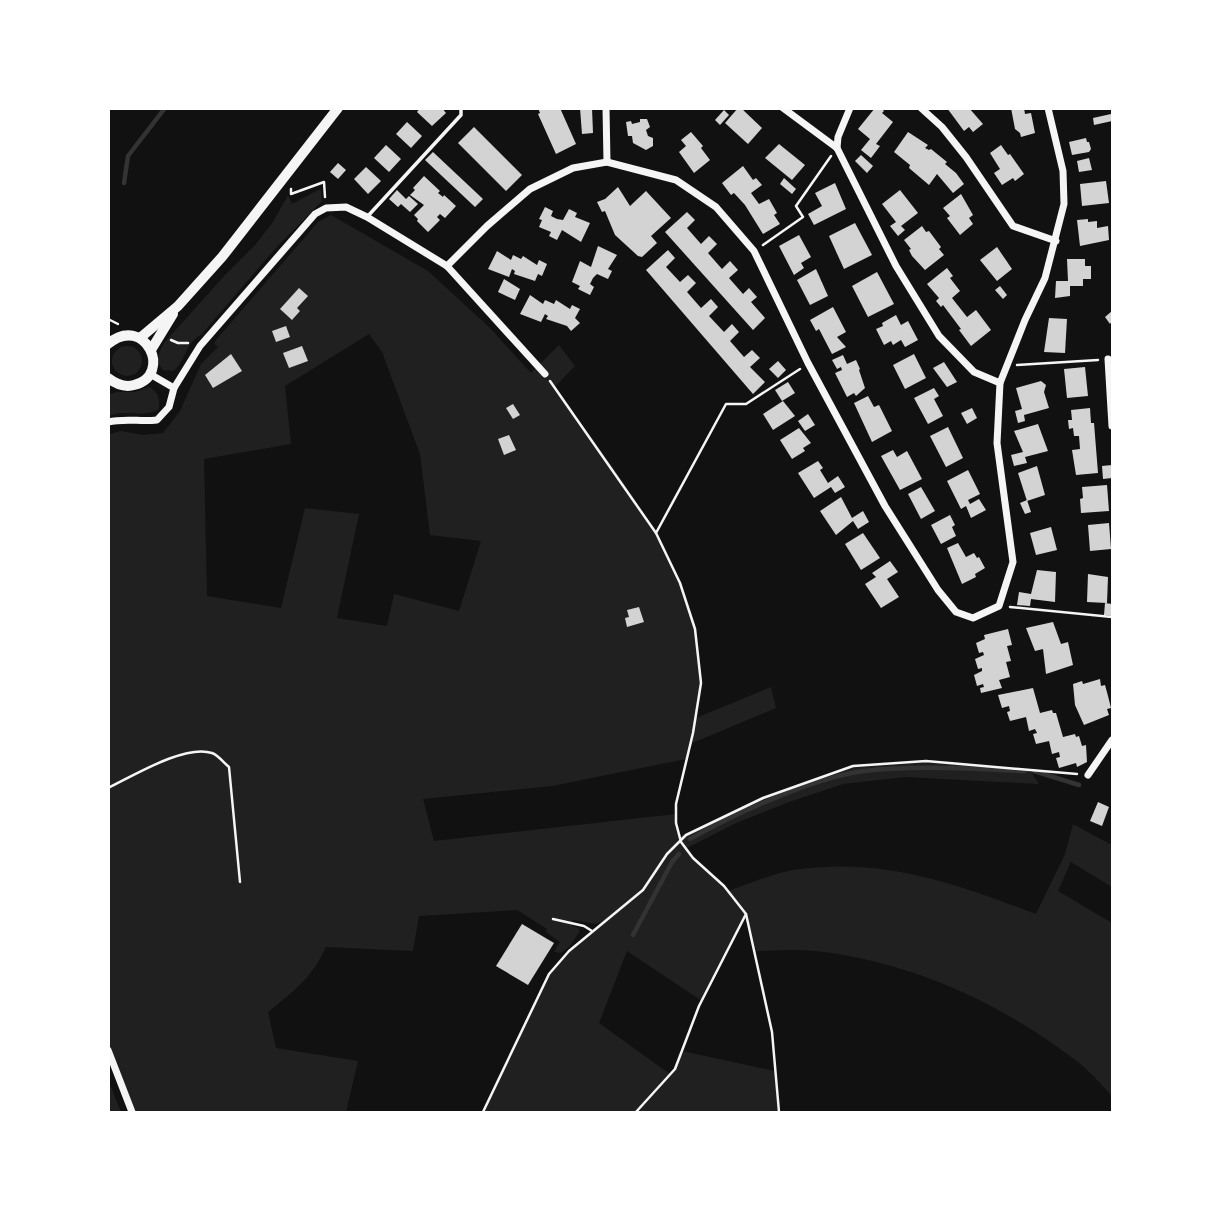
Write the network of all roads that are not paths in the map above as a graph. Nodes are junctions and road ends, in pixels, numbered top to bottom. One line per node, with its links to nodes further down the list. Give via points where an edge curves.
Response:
1 (338, 108): 13 (main road)
2 (461, 108): 10 (lane, via 461,115)
3 (606, 108): 9 (street)
4 (783, 108): 8 (street)
5 (850, 108): 8 (street)
6 (921, 108): 11 (street, via 966,157 1013,226)
7 (1048, 108): 11 (street, via 1063,171 1064,204)
8 (837, 148): 21 (street, via 896,266 939,336 974,372)
9 (607, 162): 12 (street, via 573,168 530,189); 21 (street, via 677,180 716,207 754,251 808,363 886,506 938,590 956,612 973,618 999,606 1013,562 997,443)
10 (367, 217): 12 (street); 22 (street, via 346,207 315,214 208,336)
11 (1056, 241): 21 (street)
12 (447, 265): 19 (street)
13 (178, 306): 15 (main road); 16 (main road)
14 (111, 337): 15 (main road)
15 (140, 338): 16 (main road)
16 (151, 350): 18 (main road)
17 (1108, 359): 24 (street)
18 (150, 374): 20 (main road, via 130,387); 22 (street)
19 (545, 374)
20 (110, 382)
21 (1000, 383)
22 (174, 388): 23 (street, via 170,407 158,420)
23 (108, 422)
24 (1112, 426)
25 (1112, 740): 26 (street)
26 (1088, 775)
27 (108, 1050): 28 (street)
28 (132, 1112)

